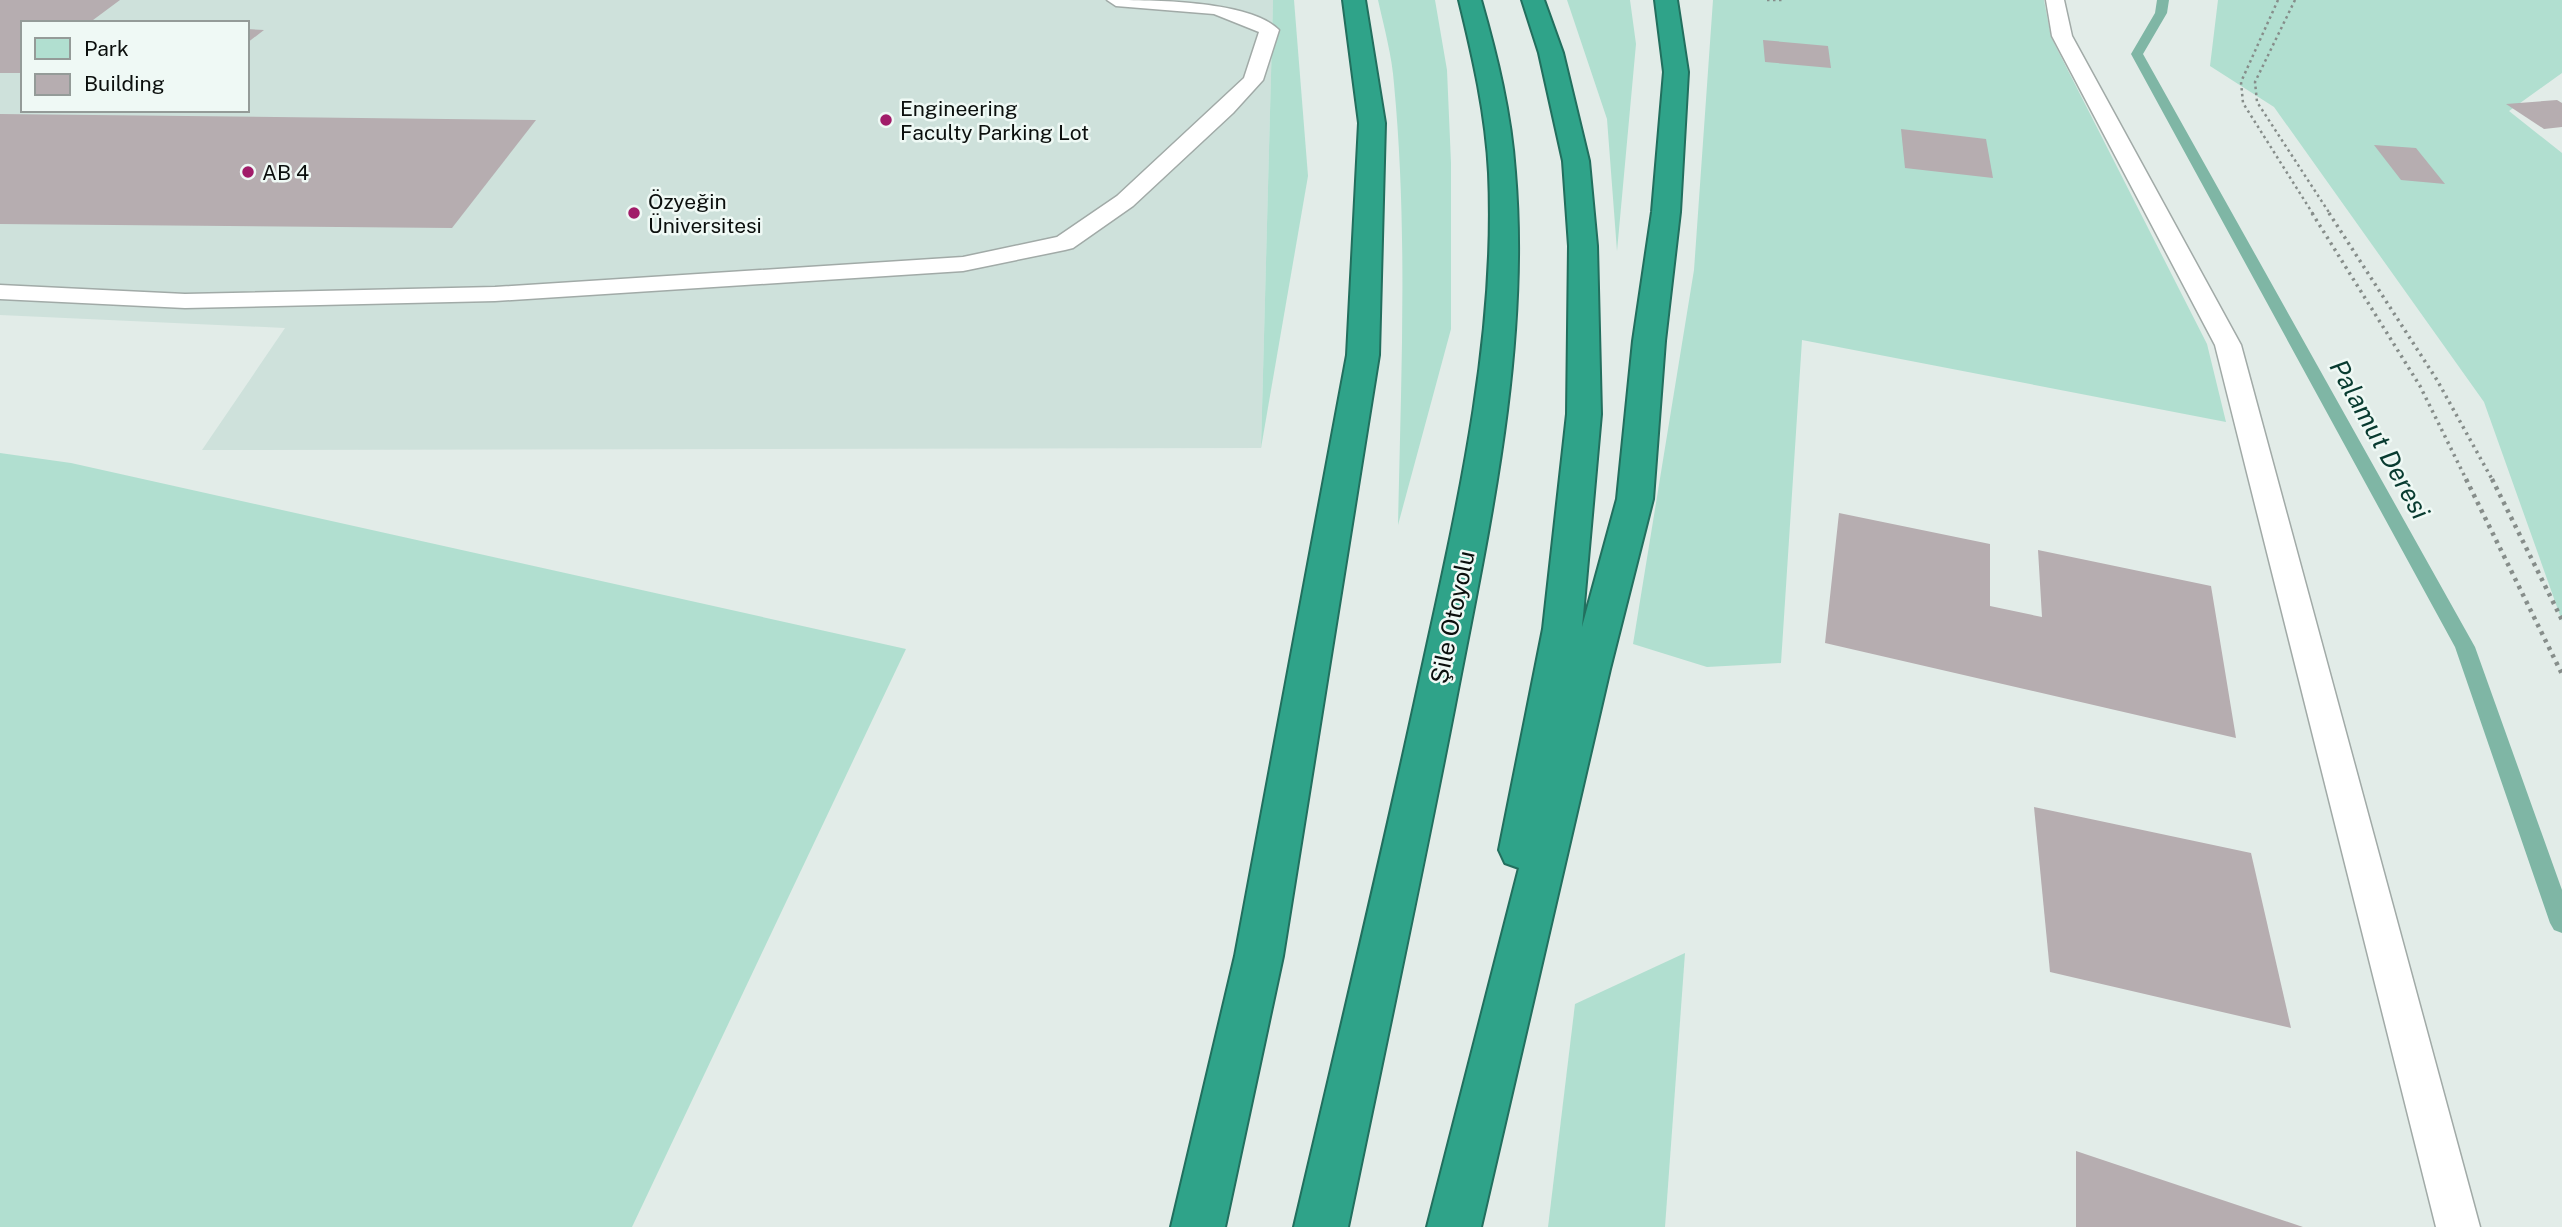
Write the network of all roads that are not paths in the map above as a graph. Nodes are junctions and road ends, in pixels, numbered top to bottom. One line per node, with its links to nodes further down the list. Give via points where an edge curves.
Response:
1 (1116, 0): 7 (lane, via 1215,5 1251,16 1269,30 1253,80 1226,109 1125,201 1065,243 962,264 495,294 184,301)
2 (1354, 0): 8 (highway, via 1372,123 1363,355 1259,956)
3 (1470, 0): 9 (highway, Şile Otoyolu, via 1488,70 1503,196 1497,324 1485,428 1475,506 1405,848)
4 (1533, 0): 10 (highway, via 1551,53 1576,161 1583,246 1584,414 1562,629)
5 (1666, 0): 10 (highway, via 1675,84 1635,499)
6 (2055, 0): 11 (lane, via 2062,36 2228,345)
7 (0, 292)
8 (1198, 1227)
9 (1321, 1227)
10 (1452, 1227)
11 (2458, 1227)

